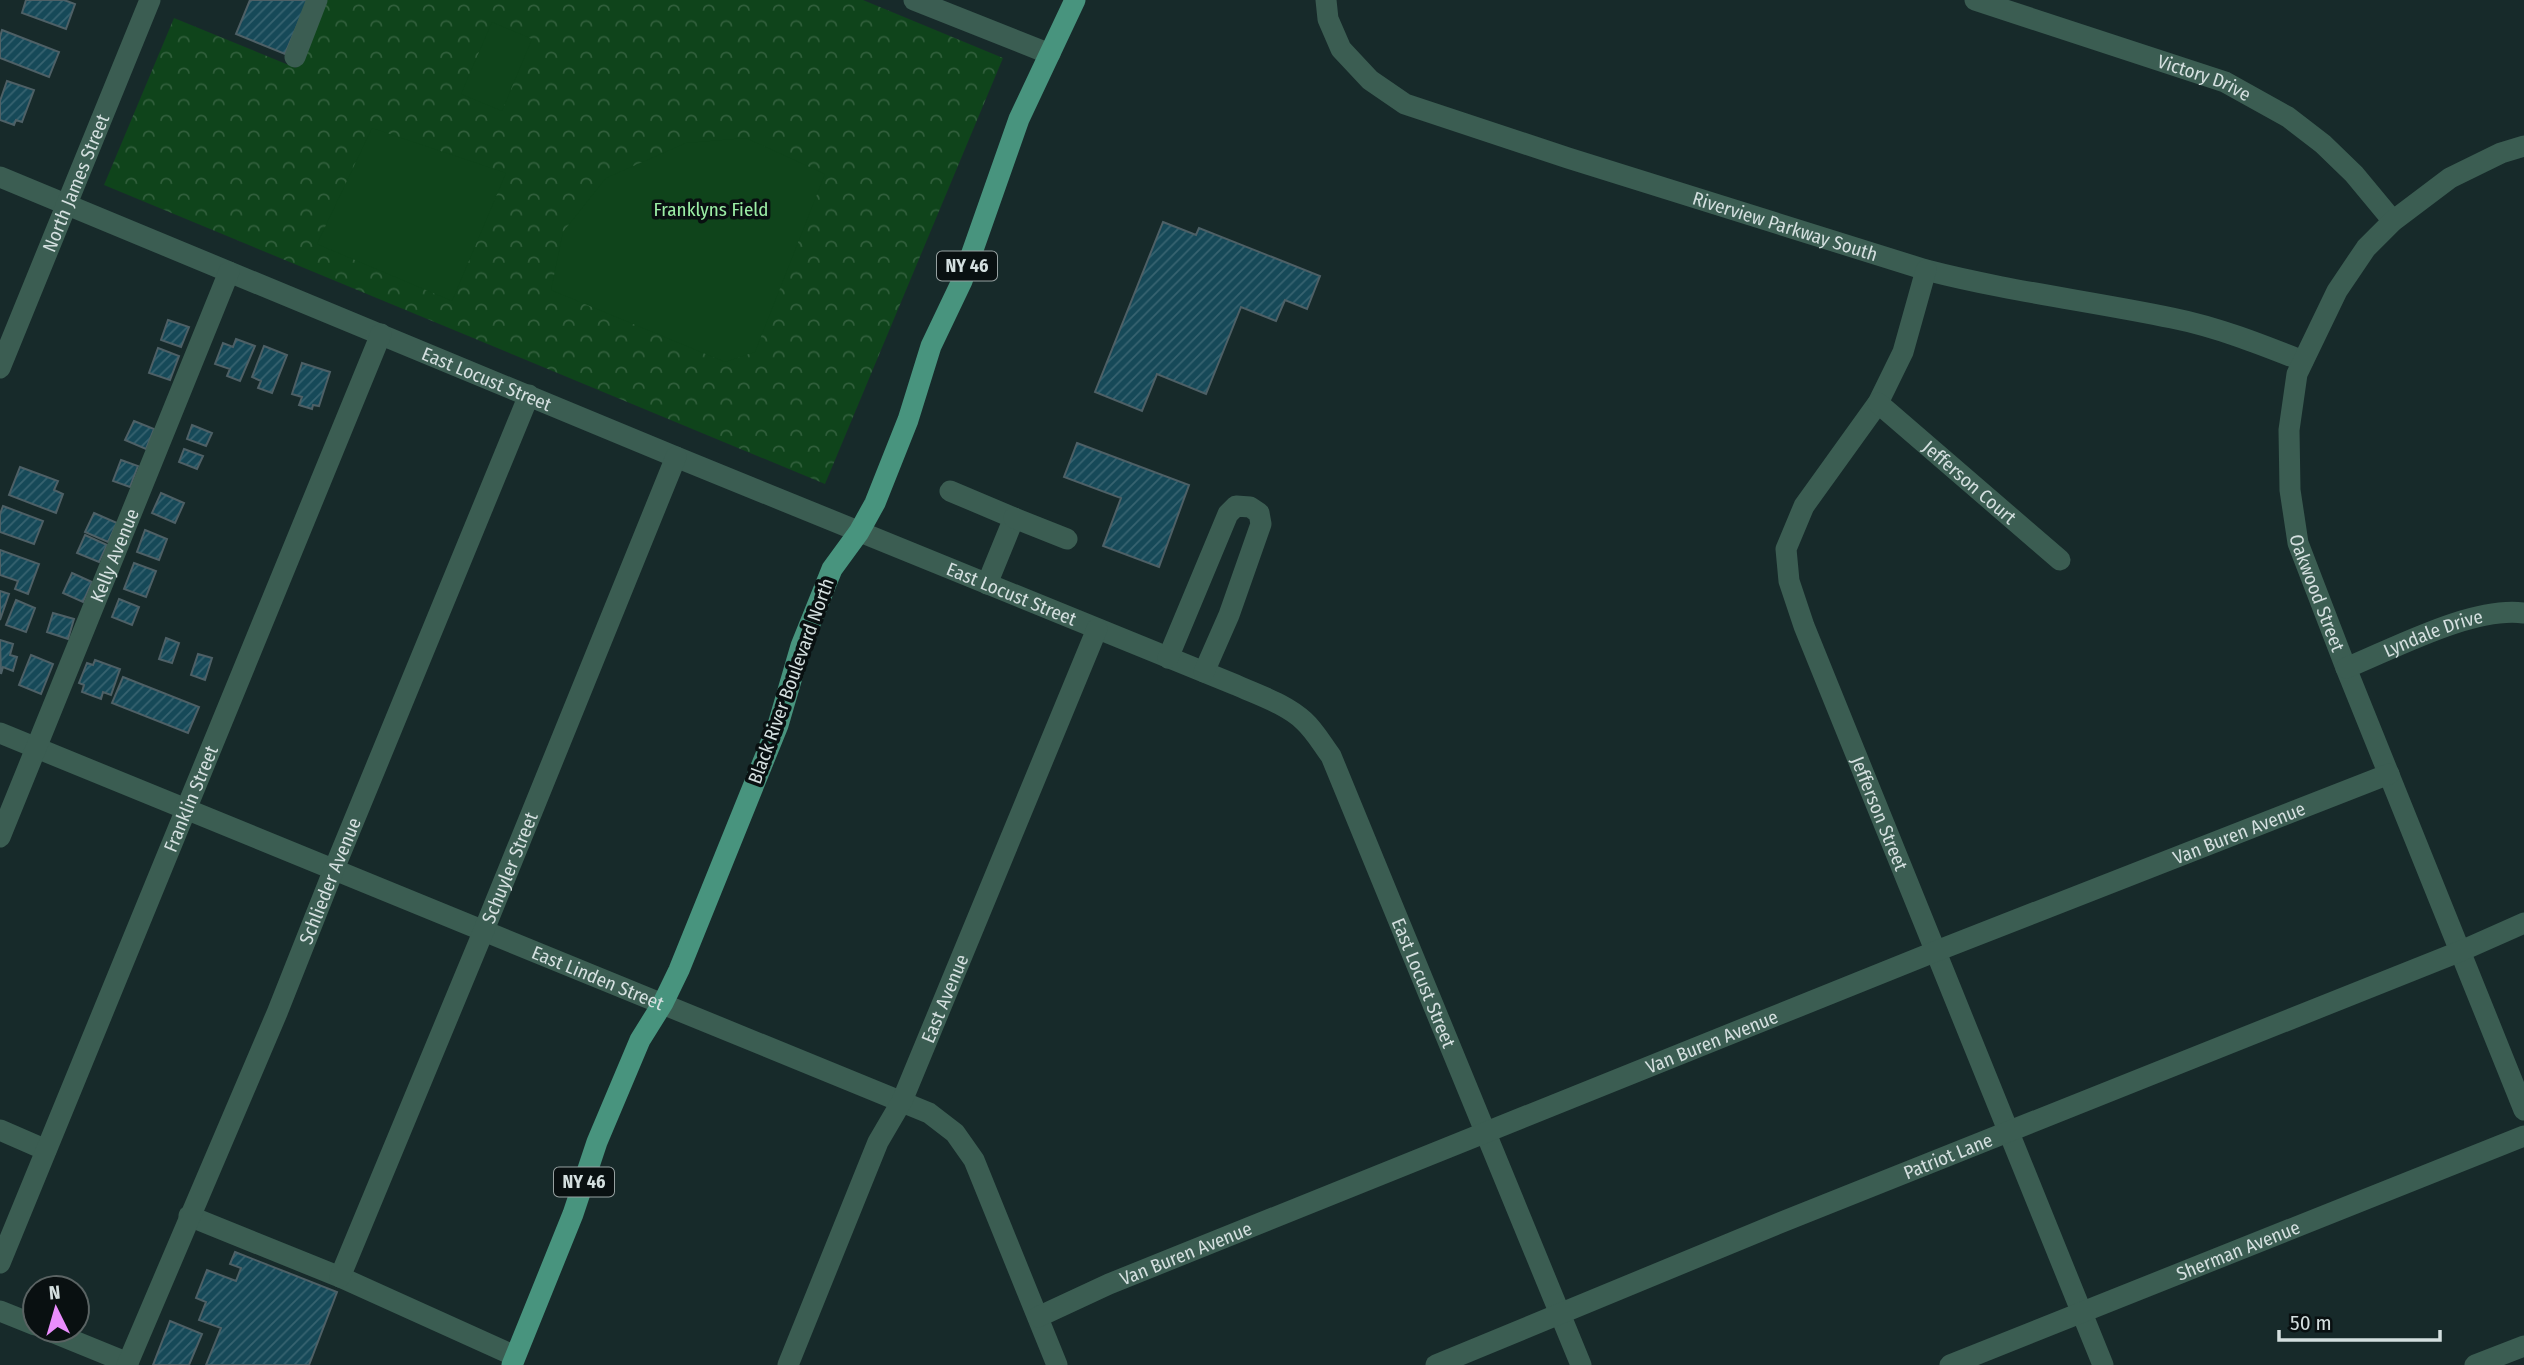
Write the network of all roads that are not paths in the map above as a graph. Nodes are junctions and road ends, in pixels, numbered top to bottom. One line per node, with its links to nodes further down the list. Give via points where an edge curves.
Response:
1 (150, 0): 11 (street, North James Street)
2 (317, 0): 8 (street)
3 (914, 0): 7 (street)
4 (1075, 0): 7 (main road, Black River Boulevard North / NY 46)
5 (1326, 0): 13 (street, Riverview Parkway South, via 1328,19 1341,49 1370,80 1405,104)
6 (1975, 0): 12 (street, Victory Drive, via 2225,82 2287,117 2323,144)
7 (1050, 54): 23 (main road, Black River Boulevard North / NY 46, via 1014,132 962,281 931,346 908,420)
8 (295, 57)
9 (2524, 146): 12 (street, Oakwood Street, via 2450,178)
10 (0, 177): 11 (street, East Locust Street)
11 (65, 205): 14 (street, East Locust Street); 17 (street, North James Street)
12 (2393, 221): 16 (street, Oakwood Street, via 2366,248 2337,291)
13 (1926, 270): 16 (street, Riverview Parkway South, via 1981,285 2174,318); 19 (street, Jefferson Street, via 1903,352)
14 (229, 272): 15 (street, East Locust Street); 33 (street, Kelly Avenue)
15 (381, 334): 18 (street, East Locust Street); 35 (street, Franklin Street)
16 (2303, 361): 30 (street, Oakwood Street, via 2289,430 2290,490 2298,542)
17 (0, 368)
18 (529, 395): 20 (street, East Locust Street); 37 (street, Schlieder Avenue)
19 (1878, 403): 25 (street, Jefferson Court); 41 (street, Jefferson Street, via 1804,506 1786,549 1789,581)
20 (676, 457): 23 (street, East Locust Street); 39 (street, Schuyler Street)
21 (950, 491): 22 (street)
22 (1014, 518): 24 (street); 26 (street)
23 (859, 532): 26 (street, East Locust Street); 42 (main road, Black River Boulevard North / NY 46, via 832,569 801,646 778,725)
24 (1067, 539)
25 (2060, 560)
26 (987, 584): 28 (street, East Locust Street)
27 (2524, 613): 30 (street, Lyndale Drive, via 2473,617)
28 (1097, 629): 29 (street, East Locust Street); 43 (street, East Avenue)
29 (1168, 657): 31 (street, East Locust Street); 31 (street, via 1228,514 1236,506 1250,507 1259,513 1261,524)
30 (2346, 668): 34 (street, Oakwood Street)
31 (1204, 672): 47 (street, East Locust Street, via 1287,709 1302,719 1331,756)
32 (0, 733): 33 (street, East Linden Street)
33 (37, 748): 35 (street, East Linden Street); 36 (street, Kelly Avenue)
34 (2389, 774): 40 (street, Oakwood Street); 41 (street, Van Buren Avenue)
35 (185, 808): 37 (street, East Linden Street); 49 (street, Franklin Street)
36 (0, 837)
37 (334, 869): 39 (street, East Linden Street); 50 (street, Schlieder Avenue)
38 (2524, 923): 40 (street, Patriot Lane)
39 (484, 930): 42 (street, East Linden Street); 52 (street, Schuyler Street)
40 (2460, 951): 44 (street, Oakwood Street); 46 (street, Patriot Lane)
41 (1934, 952): 46 (street, Jefferson Street); 47 (street, Van Buren Avenue)
42 (663, 1003): 43 (street, East Linden Street); 60 (main road, Black River Boulevard North / NY 46, via 640,1040)
43 (902, 1101): 56 (street, East Linden Street, via 929,1113 955,1133 974,1160); 62 (street, East Avenue, via 878,1142)
44 (2524, 1110)
45 (0, 1130): 49 (street)
46 (2008, 1132): 54 (street, Jefferson Street); 55 (street, Patriot Lane)
47 (1484, 1135): 55 (street, East Locust Street); 56 (street, Van Buren Avenue, via 1109,1284)
48 (2524, 1136): 54 (street, Sherman Avenue)
49 (46, 1150): 51 (street, Franklin Street)
50 (189, 1216): 52 (street); 61 (street, Schlieder Avenue)
51 (0, 1263)
52 (340, 1277): 60 (street)
53 (0, 1311): 57 (street)
54 (2082, 1312): 66 (street, Sherman Avenue); 67 (street, Jefferson Street)
55 (1560, 1313): 64 (street, Patriot Lane); 65 (street, East Locust Street)
56 (1038, 1317): 63 (street, East Linden Street)
57 (21, 1319)
58 (80, 1344): 61 (street)
59 (2524, 1346): 68 (street)
60 (513, 1361)
61 (128, 1364)
62 (788, 1365)
63 (1057, 1365)
64 (1436, 1365)
65 (1581, 1365)
66 (1950, 1365)
67 (2103, 1365)
68 (2475, 1365)

